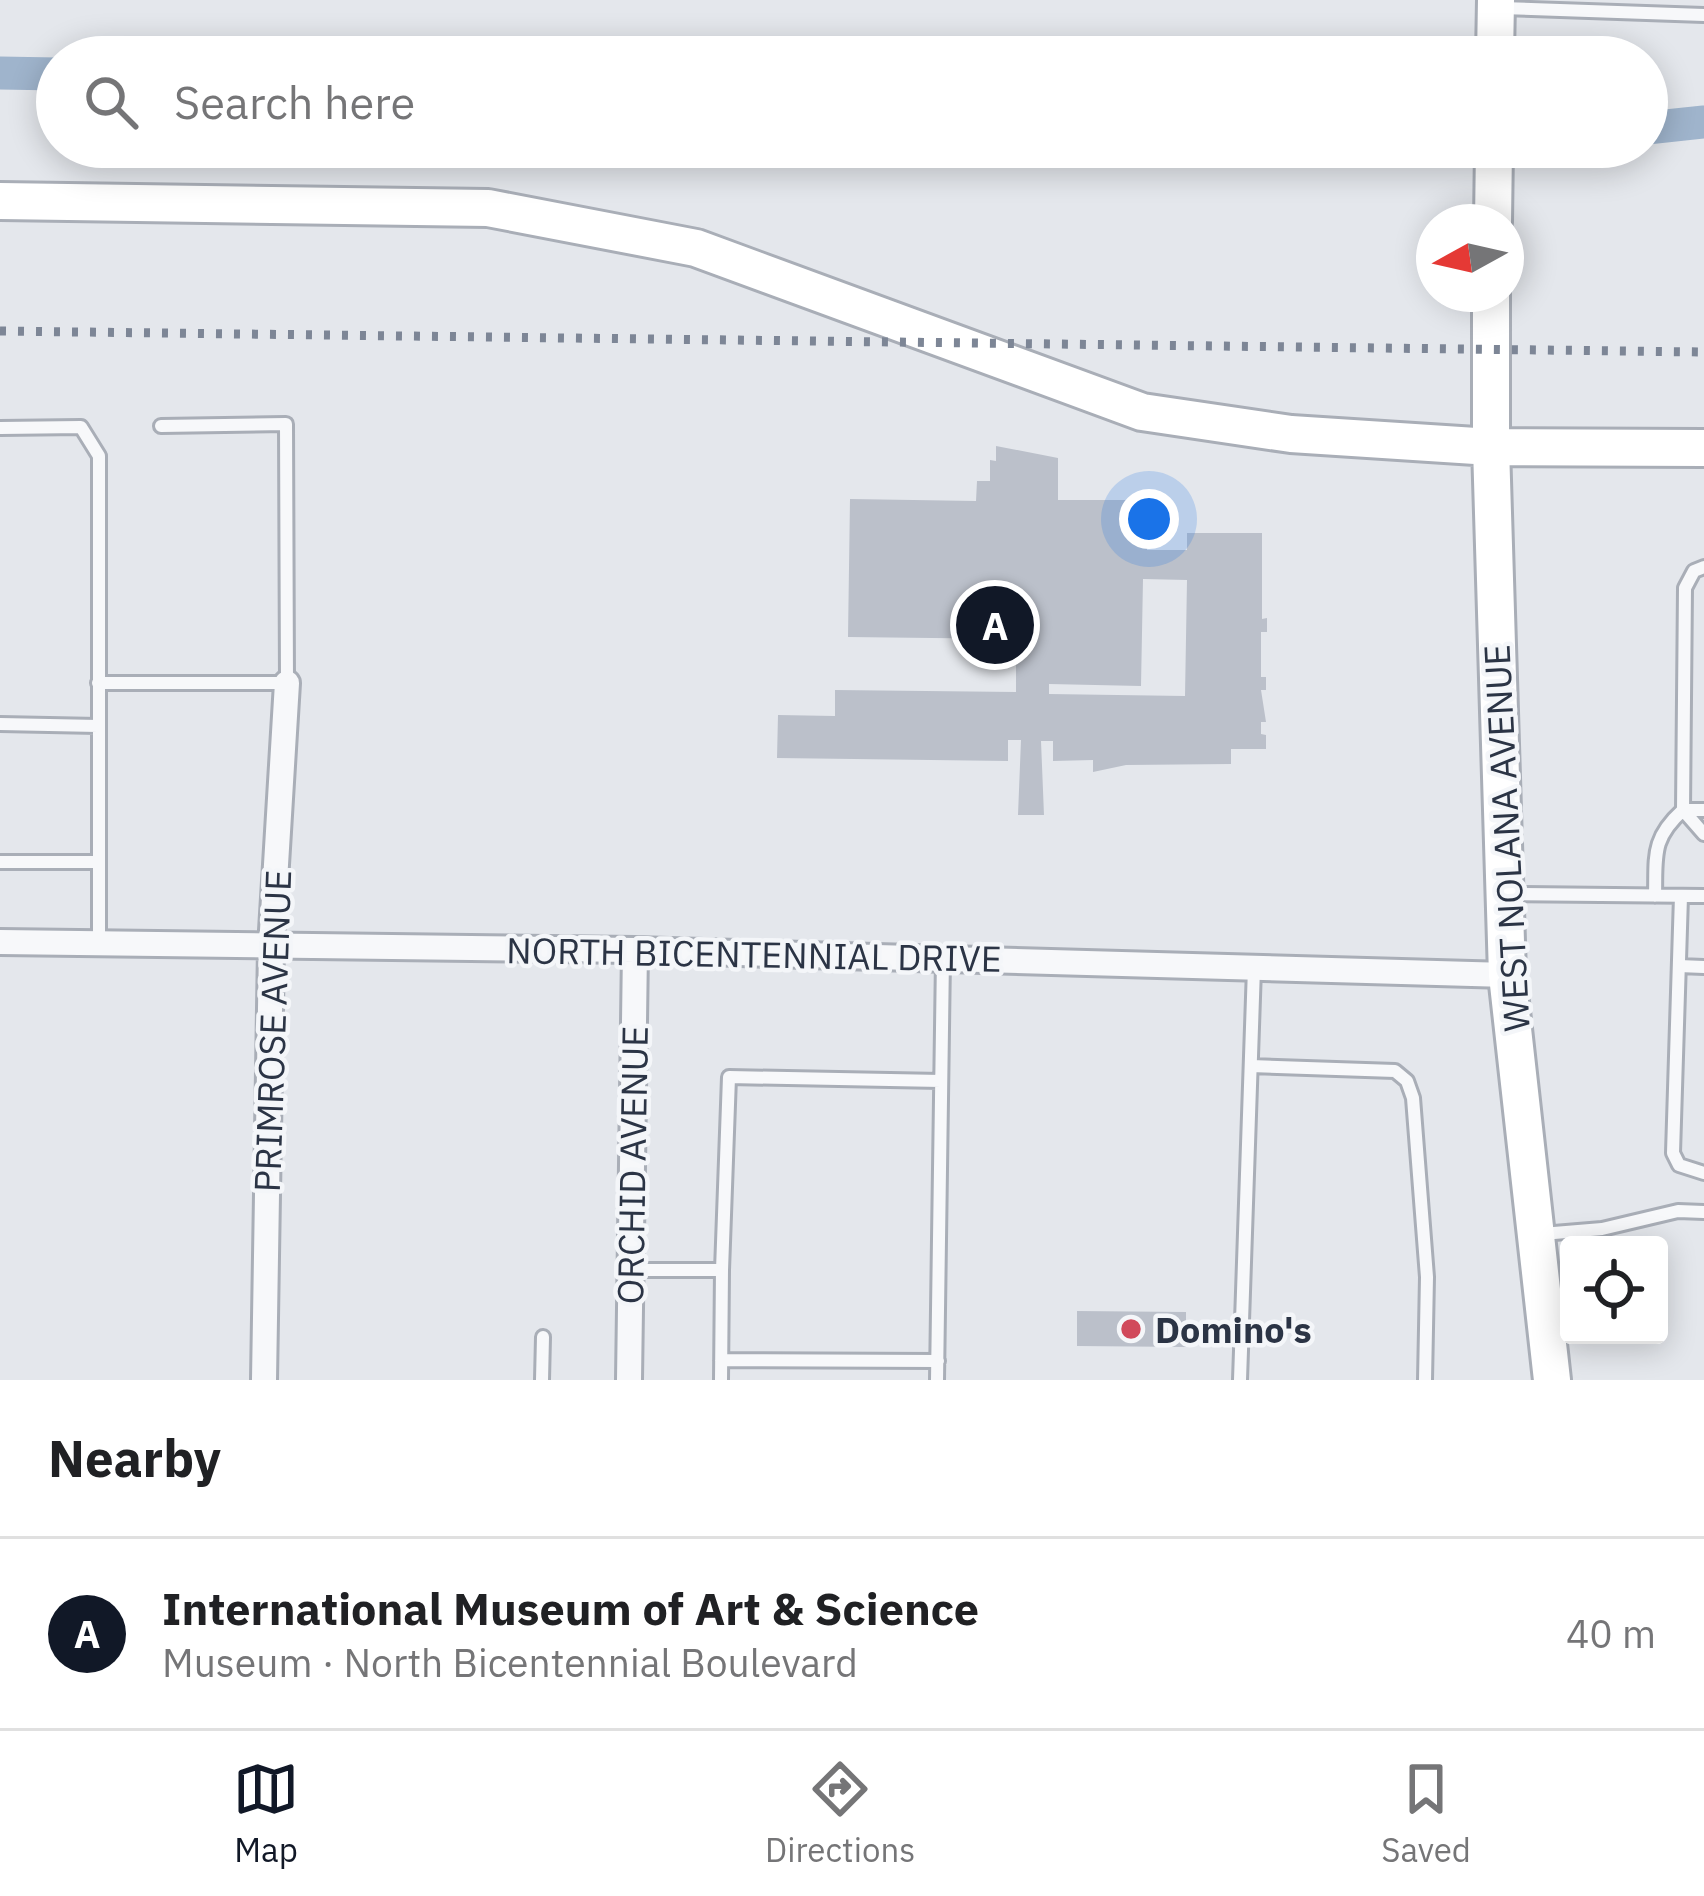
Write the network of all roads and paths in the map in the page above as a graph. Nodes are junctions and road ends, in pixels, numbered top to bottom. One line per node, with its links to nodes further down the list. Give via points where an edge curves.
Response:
1 (1704, 15): 2 (lane)
2 (1496, 25)
3 (1493, 168): 5 (main road)
4 (0, 201): 9 (main road, via 488,208 696,248 1142,412 1291,434)
5 (1492, 204)
6 (1491, 312): 9 (main road, WEST NOLANA AVENUE)
7 (161, 426): 13 (lane, via 286,424)
8 (0, 428): 12 (lane, via 81,427 99,456)
9 (1490, 447): 10 (main road); 21 (main road, WEST NOLANA AVENUE)
10 (1704, 448)
11 (1704, 567): 16 (lane, via 1685,588)
12 (98, 683): 13 (lane); 15 (lane)
13 (287, 683): 27 (street, PRIMROSE AVENUE)
14 (0, 724): 15 (lane)
15 (98, 726): 20 (lane)
16 (1683, 810): 17 (lane); 18 (lane); 22 (lane, via 1656,844)
17 (1704, 810)
18 (1704, 834)
19 (0, 862): 20 (lane)
20 (99, 862): 26 (lane)
21 (1504, 894): 22 (lane); 33 (main road, WEST NOLANA AVENUE)
22 (1655, 896): 23 (lane)
23 (1682, 896): 24 (lane); 30 (lane)
24 (1704, 896)
25 (0, 942): 26 (street, NORTH BICENTENNIAL DRIVE)
26 (99, 944): 27 (street, NORTH BICENTENNIAL DRIVE)
27 (271, 947): 28 (street, NORTH BICENTENNIAL DRIVE); 44 (street, PRIMROSE AVENUE)
28 (634, 950): 29 (street, NORTH BICENTENNIAL DRIVE); 39 (street, ORCHID AVENUE)
29 (943, 958): 31 (street, NORTH BICENTENNIAL DRIVE); 35 (lane)
30 (1679, 966): 32 (lane); 36 (lane, via 1673,1153 1679,1165)
31 (1254, 967): 33 (street, NORTH BICENTENNIAL DRIVE); 34 (lane)
32 (1704, 967)
33 (1507, 975): 38 (main road, WEST NOLANA AVENUE)
34 (1251, 1066): 49 (lane); 50 (lane, via 1395,1071 1407,1082 1427,1276)
35 (941, 1081): 40 (lane, via 729,1077); 43 (lane)
36 (1704, 1173)
37 (1704, 1212): 38 (lane)
38 (1535, 1234): 51 (main road, WEST NOLANA AVENUE)
39 (631, 1270): 40 (lane); 46 (street, ORCHID AVENUE)
40 (722, 1270): 42 (lane)
41 (543, 1336): 45 (lane)
42 (721, 1360): 43 (lane); 47 (lane)
43 (938, 1361): 48 (lane)
44 (264, 1380)
45 (542, 1380)
46 (629, 1380)
47 (721, 1380)
48 (937, 1380)
49 (1240, 1380)
50 (1425, 1380)
51 (1552, 1380)

